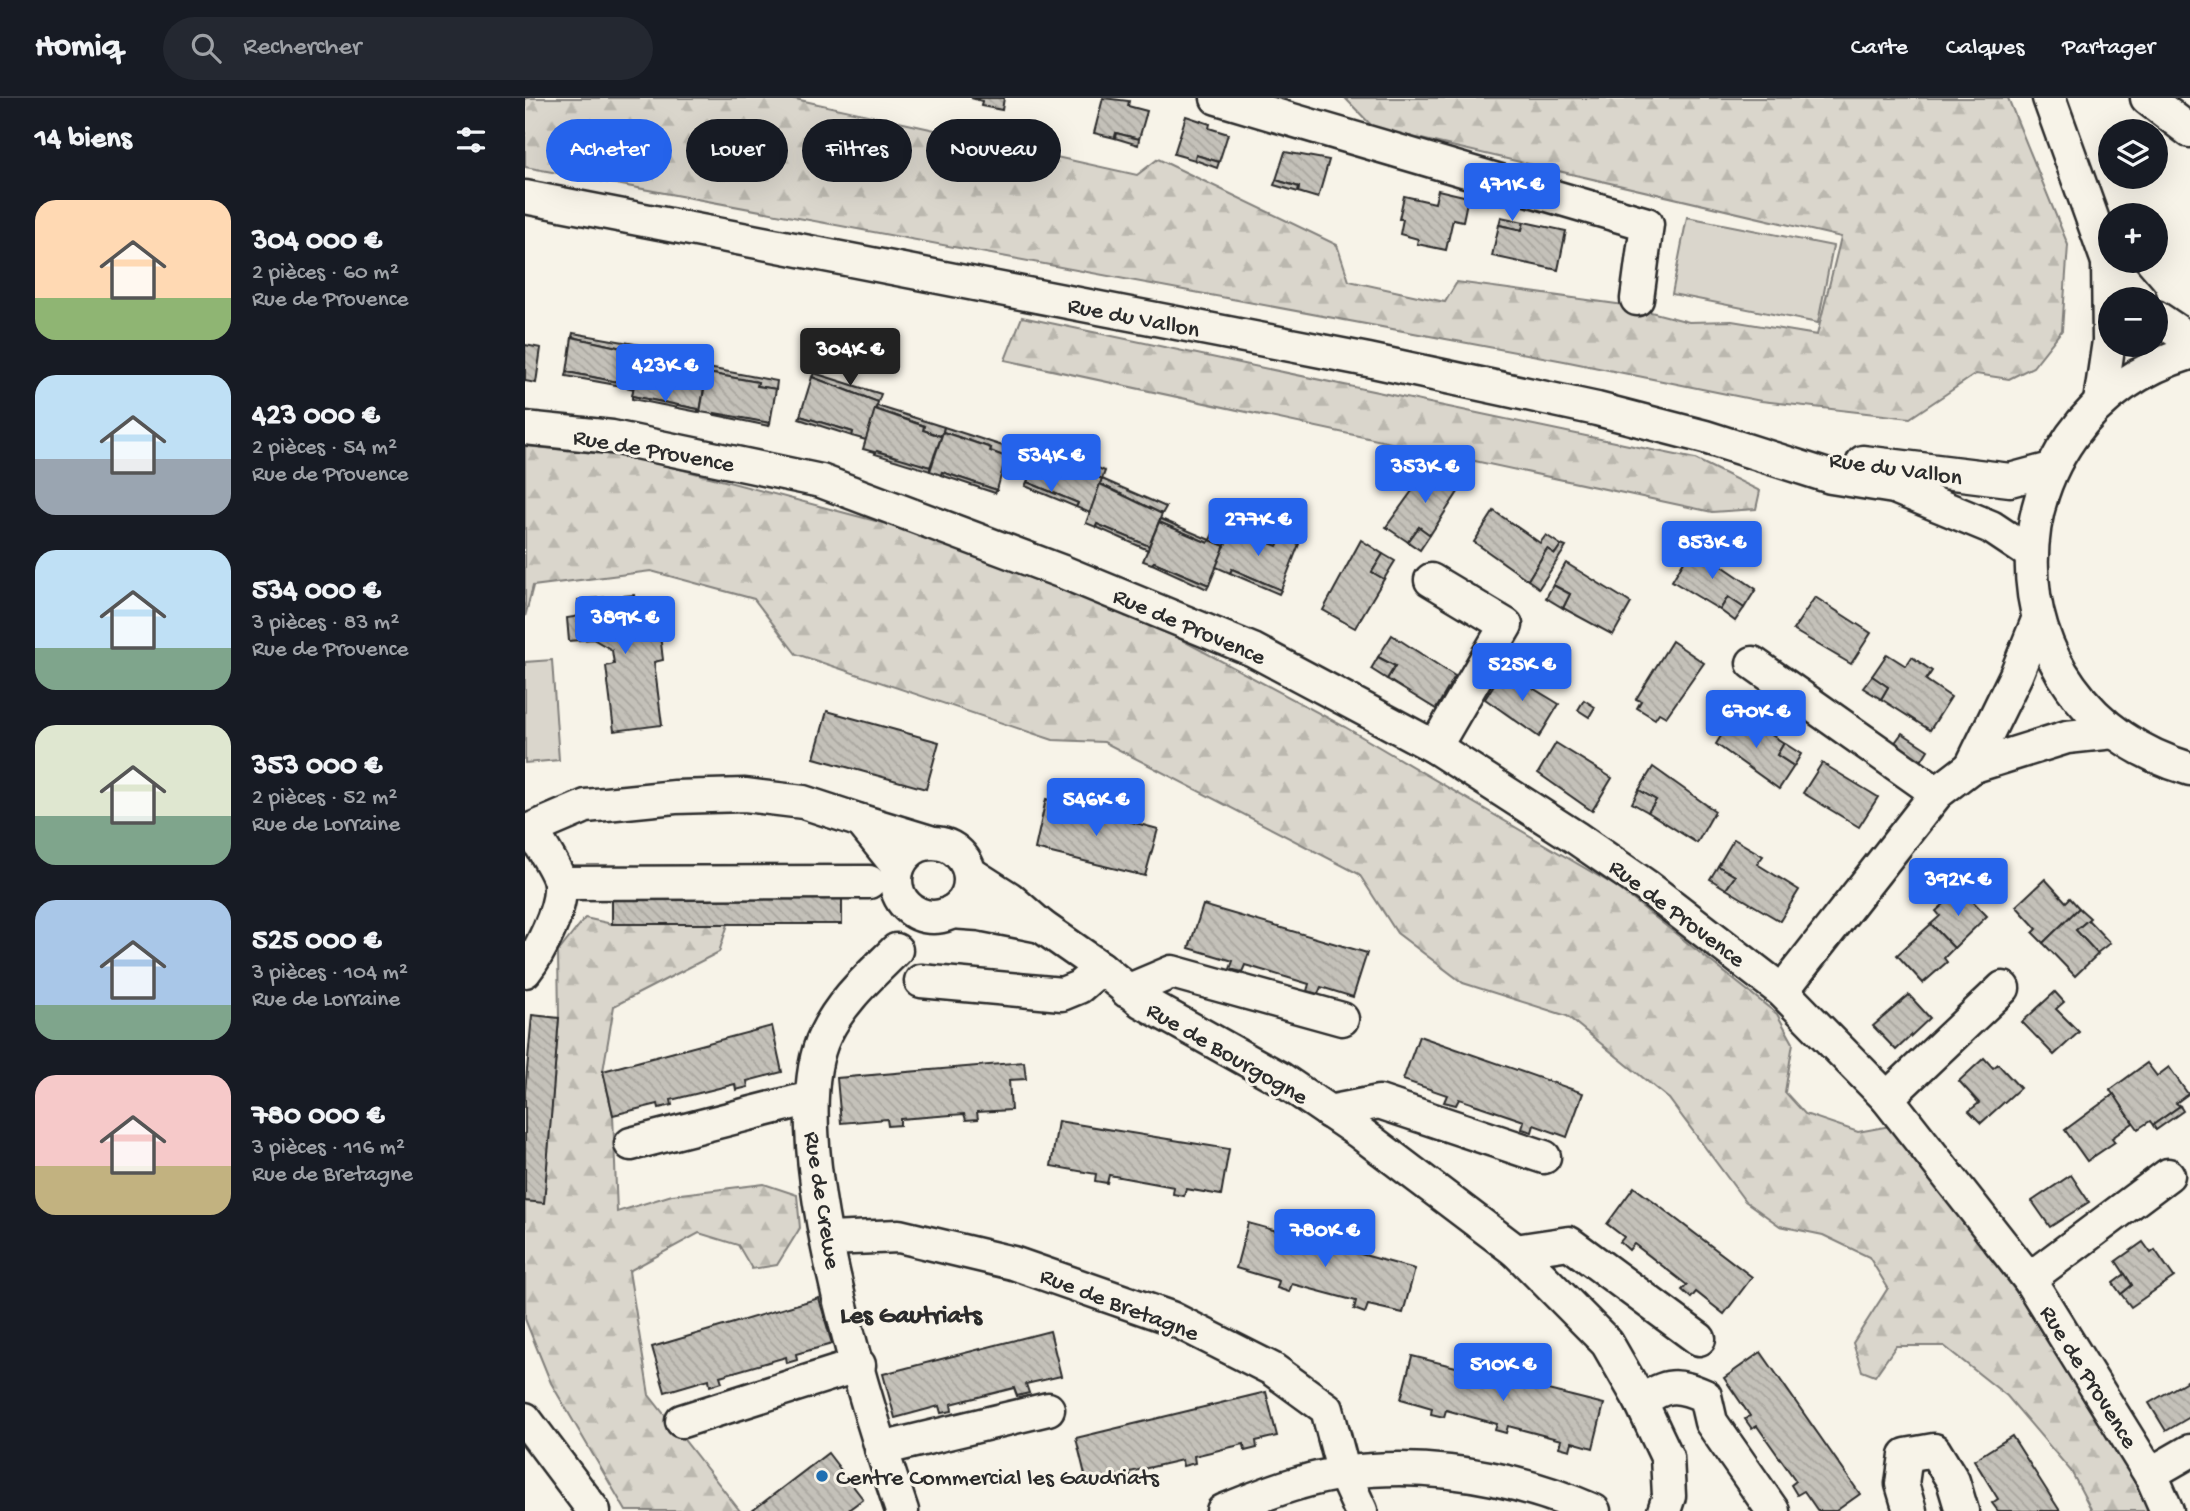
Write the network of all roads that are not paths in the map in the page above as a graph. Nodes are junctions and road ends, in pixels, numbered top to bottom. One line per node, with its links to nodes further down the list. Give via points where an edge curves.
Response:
1 (1217, 98): 10 (street, via 1647,224)
2 (2049, 98): 6 (street)
3 (2147, 98): 4 (street)
4 (2190, 131)
5 (525, 197): 16 (street, Rue du Vallon, via 1369,360 1597,409)
6 (2098, 234)
7 (2108, 273): 14 (street, via 2109,341)
8 (2118, 273): 9 (street)
9 (2130, 287)
10 (1637, 299)
11 (2168, 325): 12 (street)
12 (2190, 340)
13 (2190, 353): 14 (street, via 2131,378)
14 (2100, 402): 17 (street, via 2064,444)
15 (525, 428): 23 (street, Rue de Provence, via 612,438 821,481 1253,650)
16 (1740, 447): 17 (street, Rue du Vallon, via 1999,479); 18 (street, Rue du Vallon, via 1831,477 1893,487 1991,527)
17 (2051, 469): 18 (street, via 2036,510)
18 (2030, 553): 20 (street)
19 (1431, 580): 23 (street, via 1506,625)
20 (2038, 620): 22 (street, via 2055,662 2081,701); 24 (street)
21 (1753, 663): 26 (street)
22 (2114, 732): 24 (street, via 2067,737); 25 (street)
23 (1435, 747): 41 (street, Rue de Provence, via 1646,886)
24 (1971, 767): 26 (street)
25 (2184, 769)
26 (1937, 793): 41 (street)
27 (861, 821): 28 (street, via 803,802 744,795 675,797 586,806); 29 (street); 31 (street)
28 (528, 831): 32 (street)
29 (930, 842): 30 (street, via 951,847); 31 (street, via 911,850)
30 (970, 873): 34 (street, via 967,896); 35 (street, Rue de Bourgogne)
31 (899, 882): 34 (street, via 914,912); 36 (street)
32 (560, 883): 33 (street); 38 (street, via 552,923)
33 (869, 883)
34 (943, 915): 35 (street, Rue de Bourgogne, via 980,914); 36 (street, Rue de Crewe)
35 (1041, 926): 37 (street, Rue de Bourgogne)
36 (896, 950): 44 (street, Rue de Crewe, via 849,994 824,1037)
37 (1101, 968): 39 (street, via 1079,987 1062,994); 42 (street, Rue de Bourgogne)
38 (525, 971)
39 (921, 981)
40 (2003, 988): 45 (street)
41 (1782, 990): 45 (street, Rue de Provence)
42 (1127, 991): 43 (street, Rue de Bourgogne, via 1172,972); 46 (street, Rue de Bourgogne)
43 (1342, 1019)
44 (811, 1098): 47 (street); 50 (street, Rue de Crewe, via 815,1175)
45 (1887, 1098): 52 (street, Rue de Provence)
46 (1329, 1112): 48 (street, Rue de Bourgogne, via 1379,1102); 51 (street, Rue de Bourgogne)
47 (631, 1144)
48 (1544, 1157)
49 (2168, 1175): 52 (street, Rue de Provence)
50 (829, 1239): 54 (street, Rue de Crewe); 61 (street, Rue de Bretagne, via 899,1236 978,1253 1171,1318 1272,1369 1327,1409)
51 (1515, 1251): 53 (street, via 1569,1243); 55 (street, Rue de Bourgogne, via 1607,1343)
52 (2029, 1279): 62 (street, Rue de Provence)
53 (1699, 1339)
54 (859, 1365): 58 (street); 59 (street, Rue de Crewe)
55 (1641, 1402): 69 (street, Rue de Bourgogne, via 1667,1457 1669,1496); 70 (street, via 1656,1391 1681,1385 1705,1396 1711,1422)
56 (1048, 1409): 59 (street)
57 (525, 1419): 64 (street)
58 (682, 1420)
59 (881, 1449): 65 (street, Rue de Crewe)
60 (2190, 1451): 62 (street, Rue de Provence)
61 (1344, 1474): 66 (street, via 1301,1482); 67 (street, Rue de Bretagne); 68 (street, via 1383,1470 1495,1477)
62 (2150, 1474): 72 (street, Rue de Provence)
63 (1906, 1498): 71 (street, via 1906,1455 1934,1450 1953,1481)
64 (594, 1511)
65 (902, 1511)
66 (1223, 1511)
67 (1361, 1511)
68 (1594, 1511)
69 (1664, 1511)
70 (1773, 1511)
71 (1962, 1511)
72 (2167, 1511)

